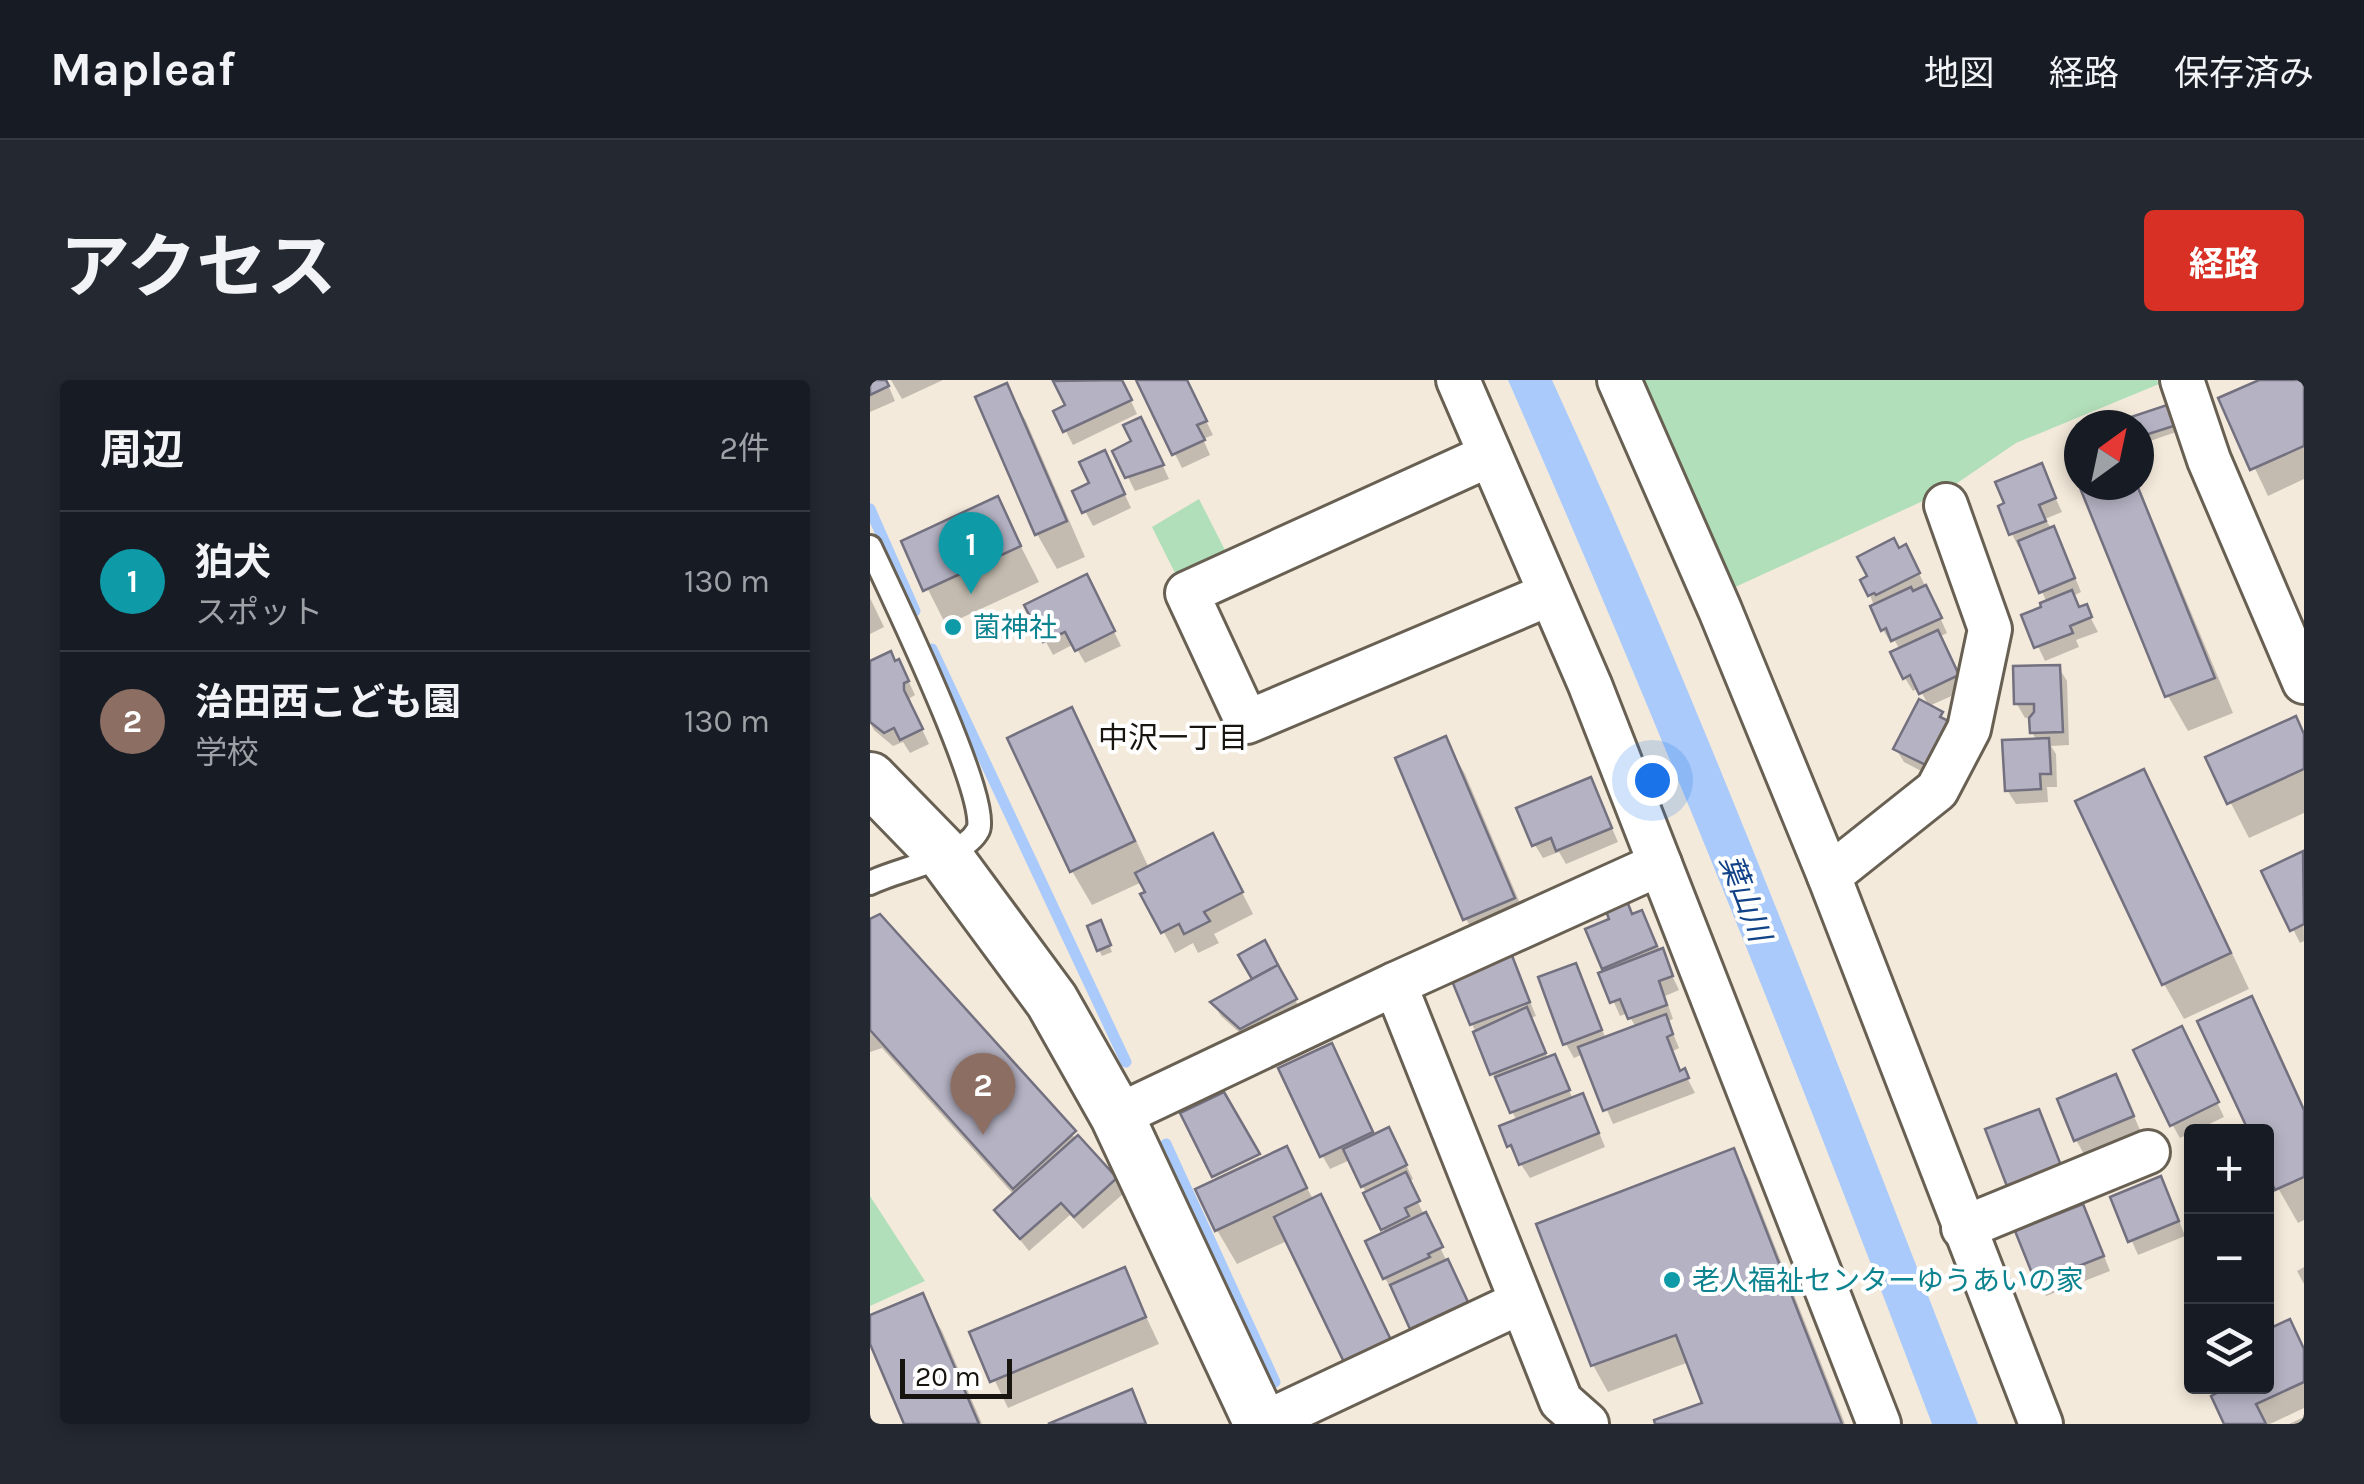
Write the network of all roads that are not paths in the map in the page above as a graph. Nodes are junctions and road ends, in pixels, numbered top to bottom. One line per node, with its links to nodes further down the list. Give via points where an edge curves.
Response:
1 (1458, 380): 4 (street)
2 (1619, 380): 12 (street)
3 (2182, 380): 8 (street, via 2208,460)
4 (1490, 455): 7 (street); 7 (street, via 1187,593 1247,722)
5 (1946, 504): 12 (street, via 1990,629 1969,729 1938,790)
6 (870, 546): 10 (lane, via 961,754 979,813 980,826 970,840)
7 (1550, 594): 11 (street)
8 (2304, 682)
9 (870, 779): 10 (street)
10 (944, 856): 13 (lane); 15 (street, via 1052,1002)
11 (1660, 864): 14 (street); 21 (street)
12 (1829, 876): 17 (street)
13 (870, 882)
14 (1395, 984): 15 (street); 18 (street)
15 (1117, 1116): 19 (street)
16 (2148, 1152): 17 (street)
17 (1963, 1228): 22 (street)
18 (1519, 1303): 19 (street); 20 (street, via 1561,1400)
19 (1262, 1424)
20 (1587, 1424)
21 (1879, 1424)
22 (2041, 1424)

